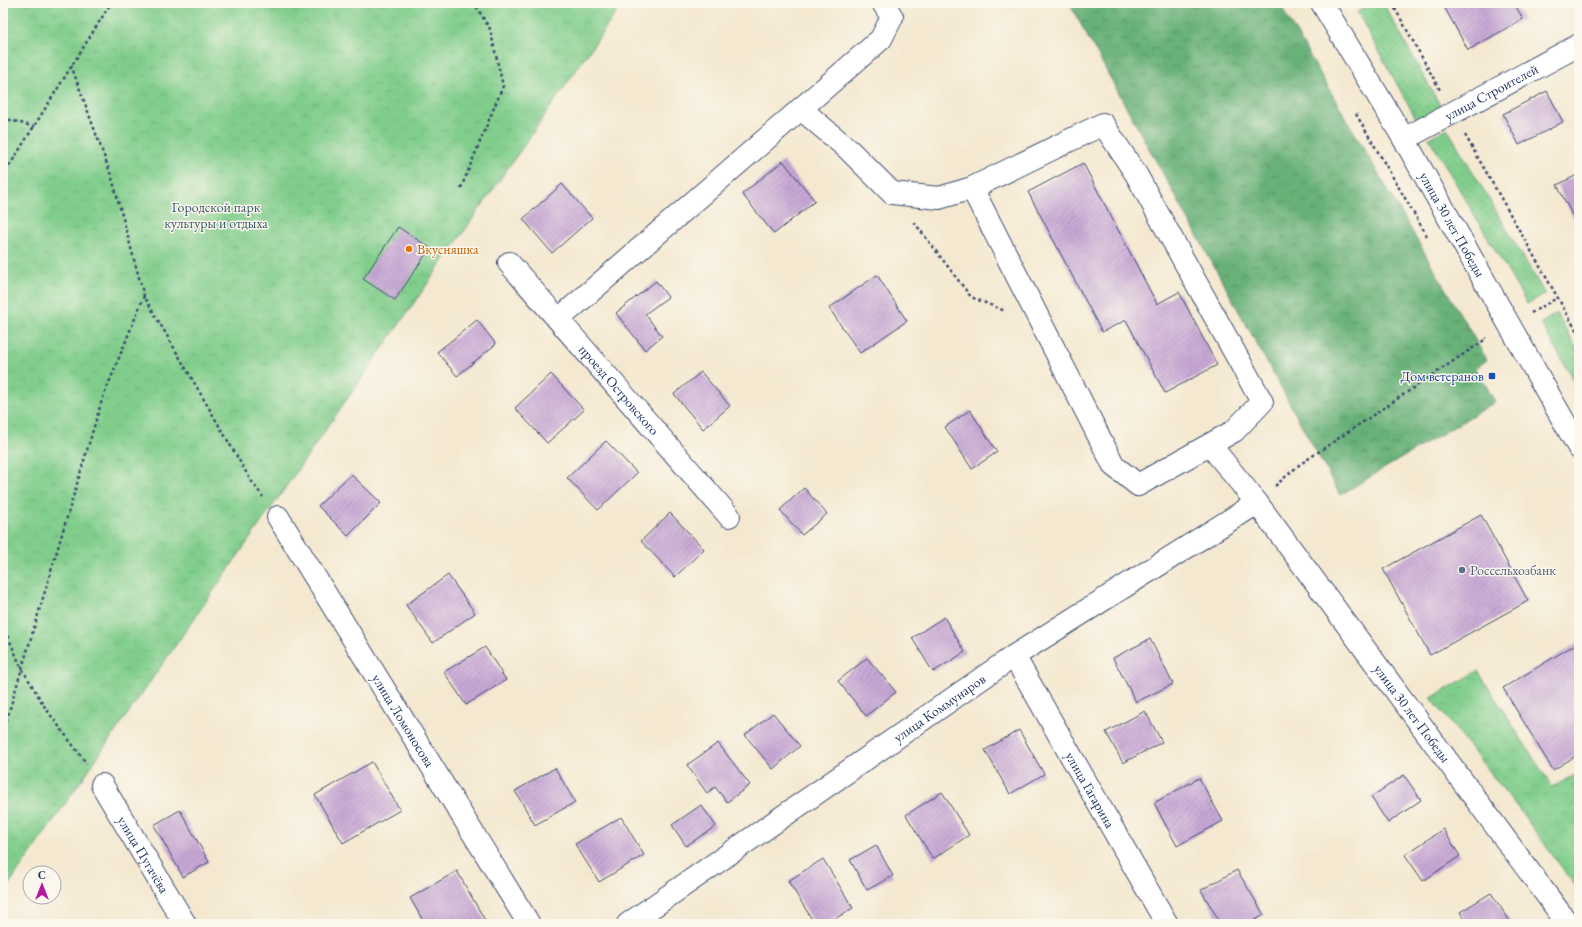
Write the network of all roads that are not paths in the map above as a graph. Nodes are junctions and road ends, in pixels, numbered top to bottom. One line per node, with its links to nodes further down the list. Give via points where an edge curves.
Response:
1 (883, 3): 4 (street, via 892,17 881,39)
2 (1330, 6): 5 (street, улица 30 лет Победы)
3 (1579, 45): 5 (street, улица Строителей)
4 (801, 109): 6 (street, via 849,150 892,193 939,198); 8 (street)
5 (1404, 139): 10 (street, улица 30 лет Победы)
6 (972, 188): 9 (street, via 1114,466 1138,485); 9 (street, via 1103,124 1136,174 1262,402 1234,431)
7 (509, 263): 8 (street, проезд Островского)
8 (559, 319): 12 (street, проезд Островского)
9 (1210, 445): 11 (street, улица 30 лет Победы)
10 (1579, 448)
11 (1257, 503): 14 (street, улица Коммунаров); 20 (street, улица 30 лет Победы)
12 (729, 516)
13 (278, 517): 17 (street, улица Ломоносова)
14 (1014, 656): 18 (street, улица Коммунаров); 19 (street, улица Гагарина)
15 (102, 785): 16 (street, улица Пугачёва)
16 (184, 924)
17 (529, 924)
18 (628, 924)
19 (1167, 924)
20 (1568, 924)

